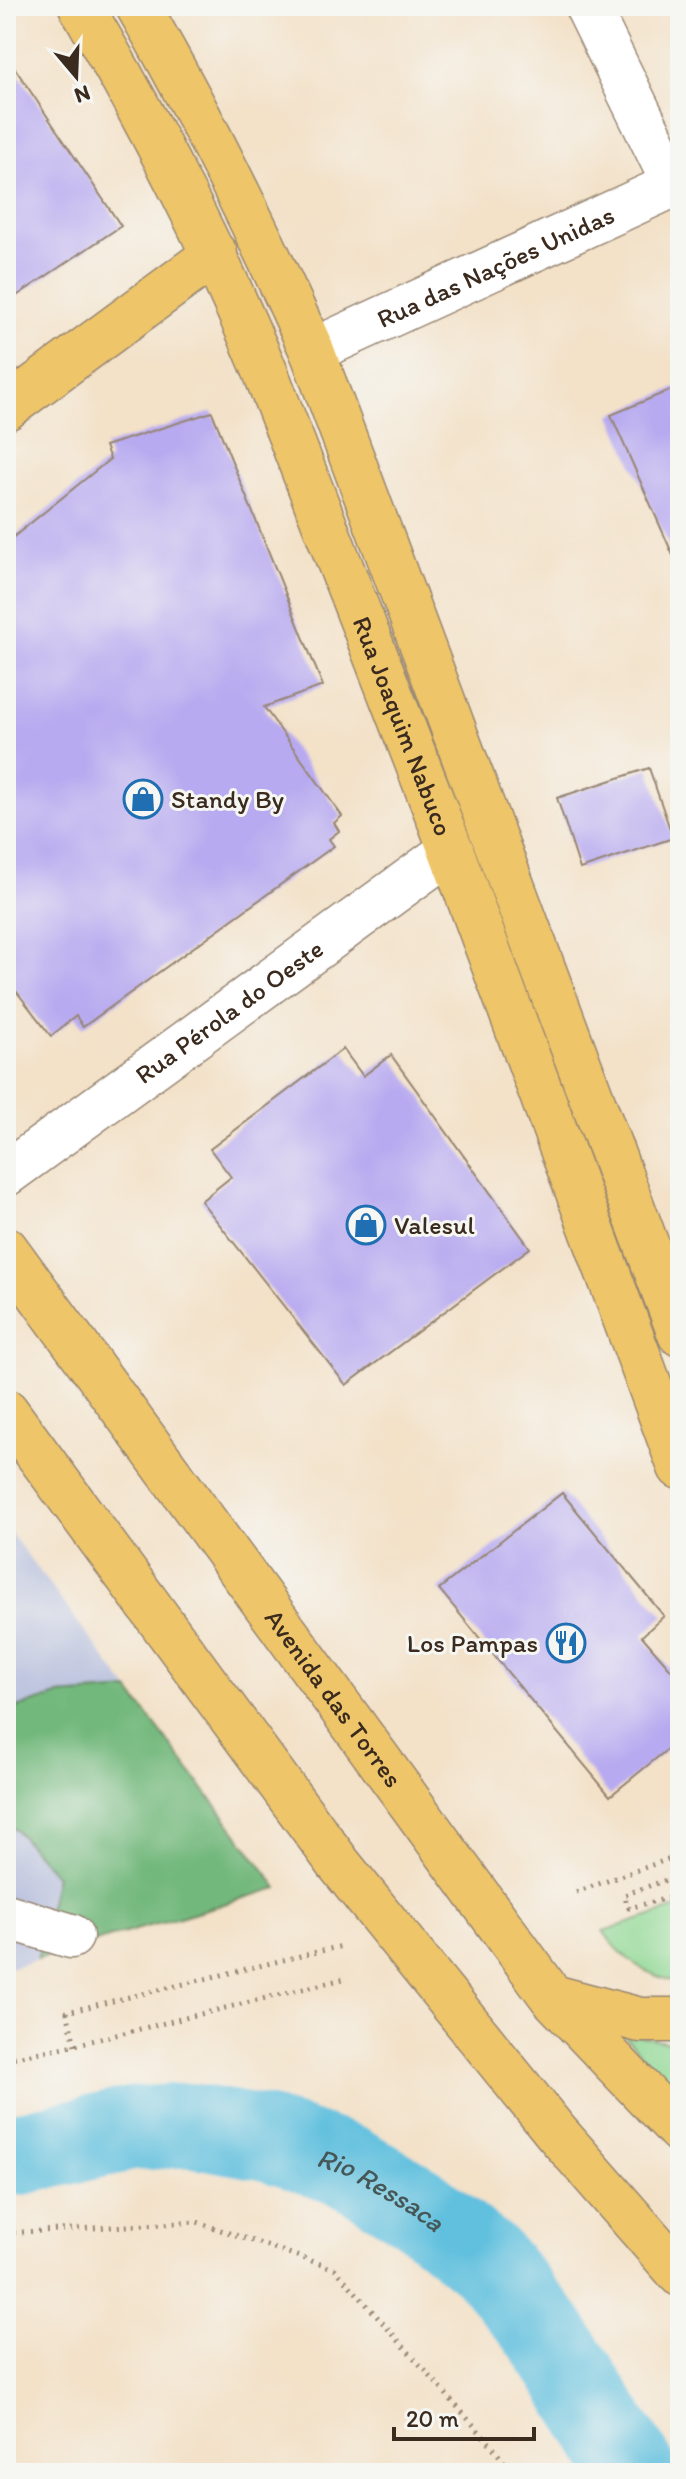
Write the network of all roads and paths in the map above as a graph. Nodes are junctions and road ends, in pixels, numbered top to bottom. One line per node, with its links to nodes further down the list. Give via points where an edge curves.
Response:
1 (81, 6): 5 (main road, Rua Joaquim Nabuco)
2 (138, 6): 6 (main road, Rua Joaquim Nabuco, via 218,152)
3 (587, 6): 4 (street)
4 (677, 183): 6 (street, Rua das Nações Unidas)
5 (215, 254): 7 (main road, Rua Joaquim Nabuco); 8 (main road)
6 (312, 351): 7 (main road); 12 (main road, Rua Joaquim Nabuco)
7 (265, 371): 9 (main road, Rua Joaquim Nabuco)
8 (6, 408)
9 (451, 850): 10 (street, Rua Pérola do Oeste); 14 (main road, Rua Joaquim Nabuco)
10 (6, 1174)
11 (6, 1249): 23 (main road, Avenida das Torres)
12 (680, 1334)
13 (6, 1411): 29 (main road, via 339,1864 555,2131)
14 (680, 1467)
15 (680, 1855): 17 (path)
16 (680, 1875): 18 (path, via 624,1895 629,1908)
17 (576, 1892)
18 (680, 1895)
19 (6, 1916): 20 (street)
20 (71, 1936)
21 (342, 1946): 25 (path, via 67,2012)
22 (343, 1979): 25 (path)
23 (552, 1997): 24 (main road, via 640,2020); 27 (main road, Avenida das Torres)
24 (680, 2020)
25 (75, 2045): 26 (path)
26 (6, 2059)
27 (680, 2131)
28 (6, 2233): 30 (path, via 197,2222 335,2269)
29 (680, 2274)
30 (512, 2473)

